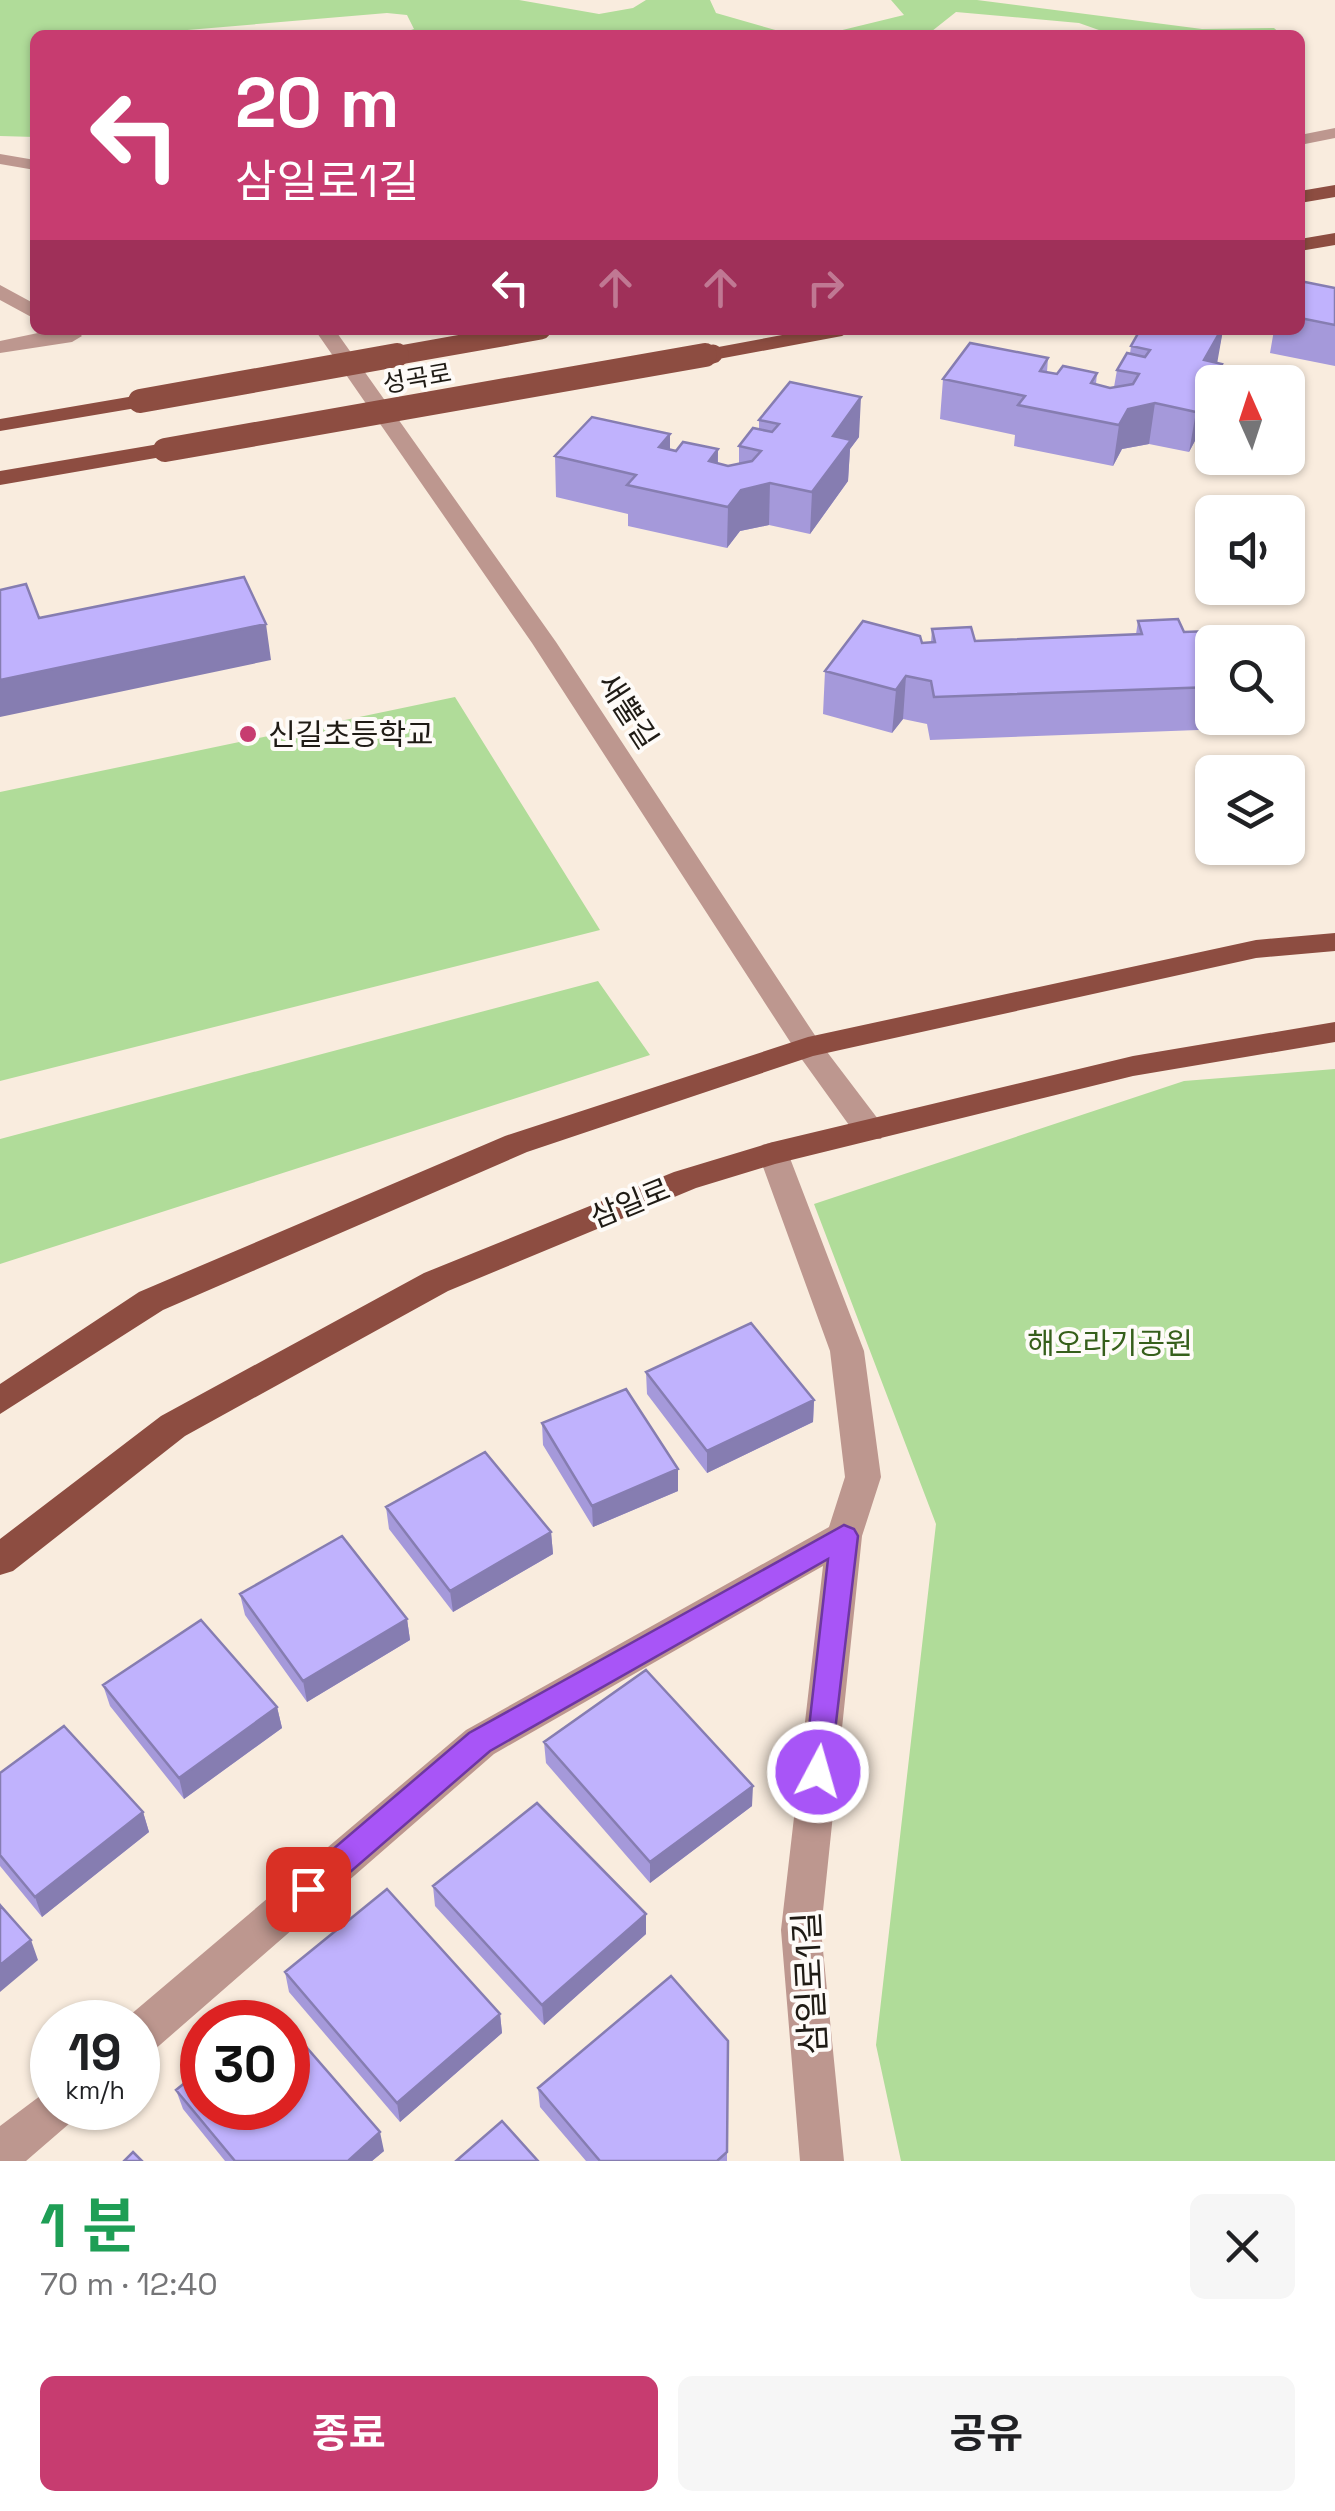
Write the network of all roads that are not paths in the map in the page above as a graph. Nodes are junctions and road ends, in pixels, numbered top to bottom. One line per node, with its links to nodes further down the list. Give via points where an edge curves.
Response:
1 (1335, 134): 2 (street)
2 (1305, 139)
3 (0, 159): 4 (street)
4 (30, 164)
5 (1335, 191): 6 (main road)
6 (1305, 196)
7 (1335, 238): 8 (main road)
8 (1305, 244)
9 (0, 291): 10 (street)
10 (30, 310)
11 (70, 335): 15 (street)
12 (329, 335): 20 (street, 새뿔길, via 544,642)
13 (513, 335): 16 (main road, 성곡로, bridge)
14 (815, 335): 17 (main road, 성곡로, bridge)
15 (0, 347)
16 (0, 425)
17 (0, 478)
18 (1335, 942): 20 (main road, via 1256,949)
19 (1335, 1032): 21 (main road, 삼일로, via 1133,1066)
20 (808, 1046): 21 (street, 새뿔길); 23 (main road, via 516,1144 151,1301)
21 (870, 1131): 22 (main road, 삼일로)
22 (773, 1152): 24 (street, 삼일로1길, via 847,1351 863,1477); 25 (main road, 삼일로, via 686,1180 436,1282 174,1426)
23 (0, 1402)
24 (844, 1536): 26 (street, via 480,1742); 29 (street, 삼일로1길, via 802,1930)
25 (0, 1560)
26 (160, 2017)
27 (30, 2128): 28 (street)
28 (0, 2154)
29 (822, 2161)

